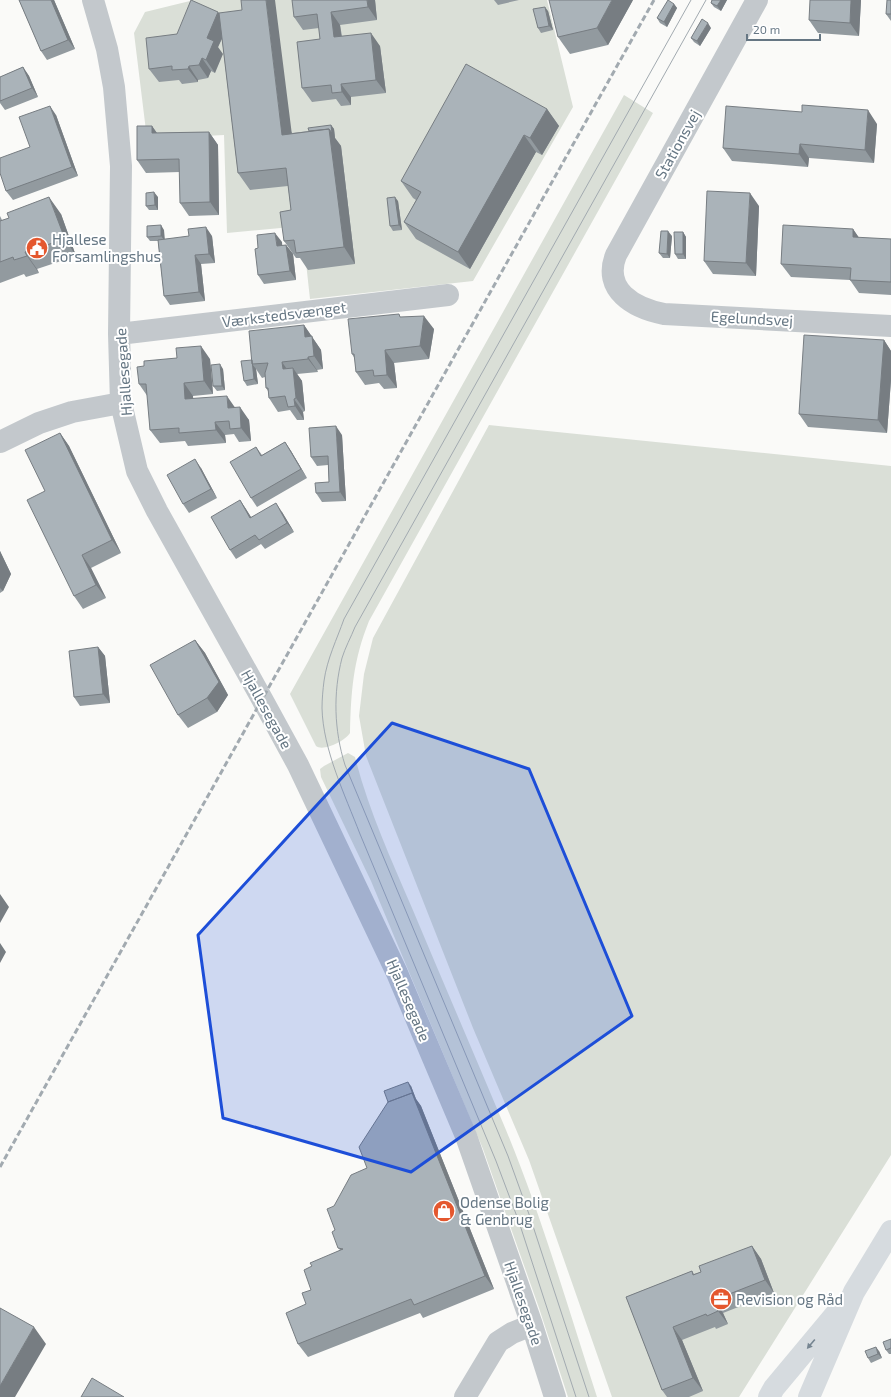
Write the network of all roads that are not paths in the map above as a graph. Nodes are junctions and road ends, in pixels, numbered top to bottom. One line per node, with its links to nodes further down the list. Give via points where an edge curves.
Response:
1 (93, 0): 6 (street, Hjallesegade, via 107,49 114,87 121,166)
2 (757, 0): 3 (street, Stationsvej, via 612,263 612,273)
3 (619, 291): 5 (street, Egelundsvej, via 641,307 664,314)
4 (448, 294): 6 (street, Værkstedsvænget)
5 (891, 326)
6 (119, 334): 7 (street, Hjallesegade)
7 (121, 402): 8 (street, via 72,412 39,423); 11 (street, Hjallesegade, via 137,471 298,765 397,972 466,1136)
8 (0, 442)
9 (891, 1231): 10 (main road)
10 (854, 1292): 14 (main road, one-way to 14); 15 (main road)
11 (532, 1325): 12 (street, via 498,1342); 13 (street, Hjallesegade)
12 (465, 1397)
13 (555, 1397)
14 (769, 1397)
15 (809, 1397)

